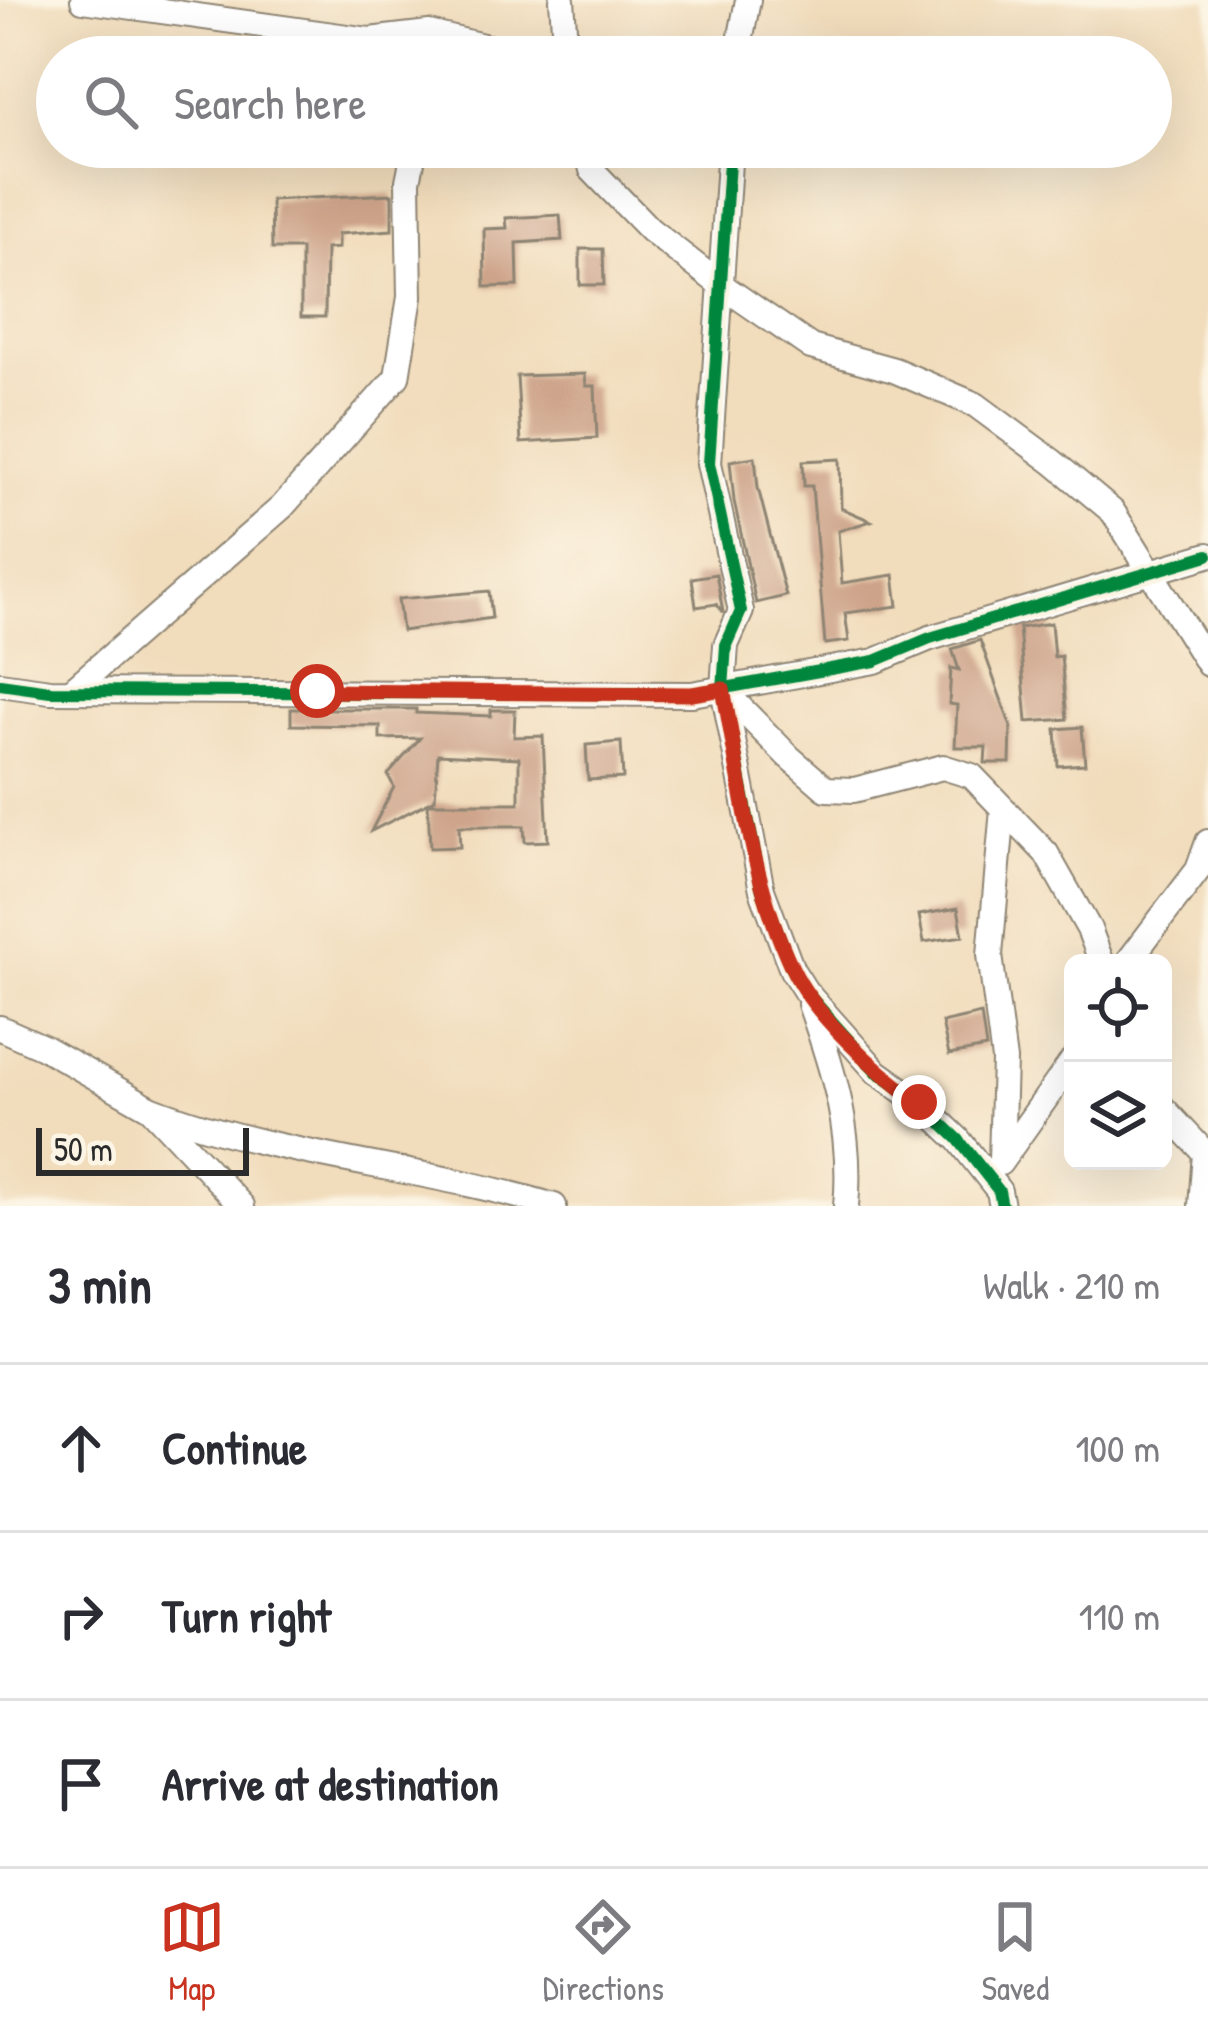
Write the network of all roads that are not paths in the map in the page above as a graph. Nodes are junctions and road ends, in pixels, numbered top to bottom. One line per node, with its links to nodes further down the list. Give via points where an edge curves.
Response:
1 (83, 0): 4 (street)
2 (562, 0): 5 (street)
3 (748, 0): 6 (street)
4 (340, 36)
5 (565, 36)
6 (741, 36)
7 (411, 168): 16 (street, via 410,297 397,376 282,507)
8 (591, 168): 10 (street, via 650,230)
9 (729, 168): 10 (street)
10 (721, 285): 12 (street, via 811,346 976,405 1113,512); 15 (street, via 710,464 741,611 726,645)
11 (1208, 555): 12 (street)
12 (1149, 572): 13 (street); 15 (street, via 889,657)
13 (1208, 664)
14 (0, 684): 16 (street)
15 (723, 689): 16 (street); 17 (street, via 826,789 854,790 943,767 972,776); 22 (street, via 762,890)
16 (70, 691)
17 (1003, 808): 20 (street, via 1046,853); 27 (street, via 990,955 1004,1060)
18 (1208, 842): 19 (street)
19 (1197, 887): 21 (street)
20 (1099, 954)
21 (1134, 954)
22 (806, 992): 27 (street, via 878,1072); 30 (street, via 838,1084)
23 (0, 1028): 25 (street)
24 (1072, 1062): 27 (street)
25 (150, 1108): 28 (street); 29 (street, via 229,1135)
26 (1172, 1118): 31 (street, via 1205,1153)
27 (999, 1183)
28 (242, 1206)
29 (554, 1206)
30 (846, 1206)
31 (1201, 1206)

